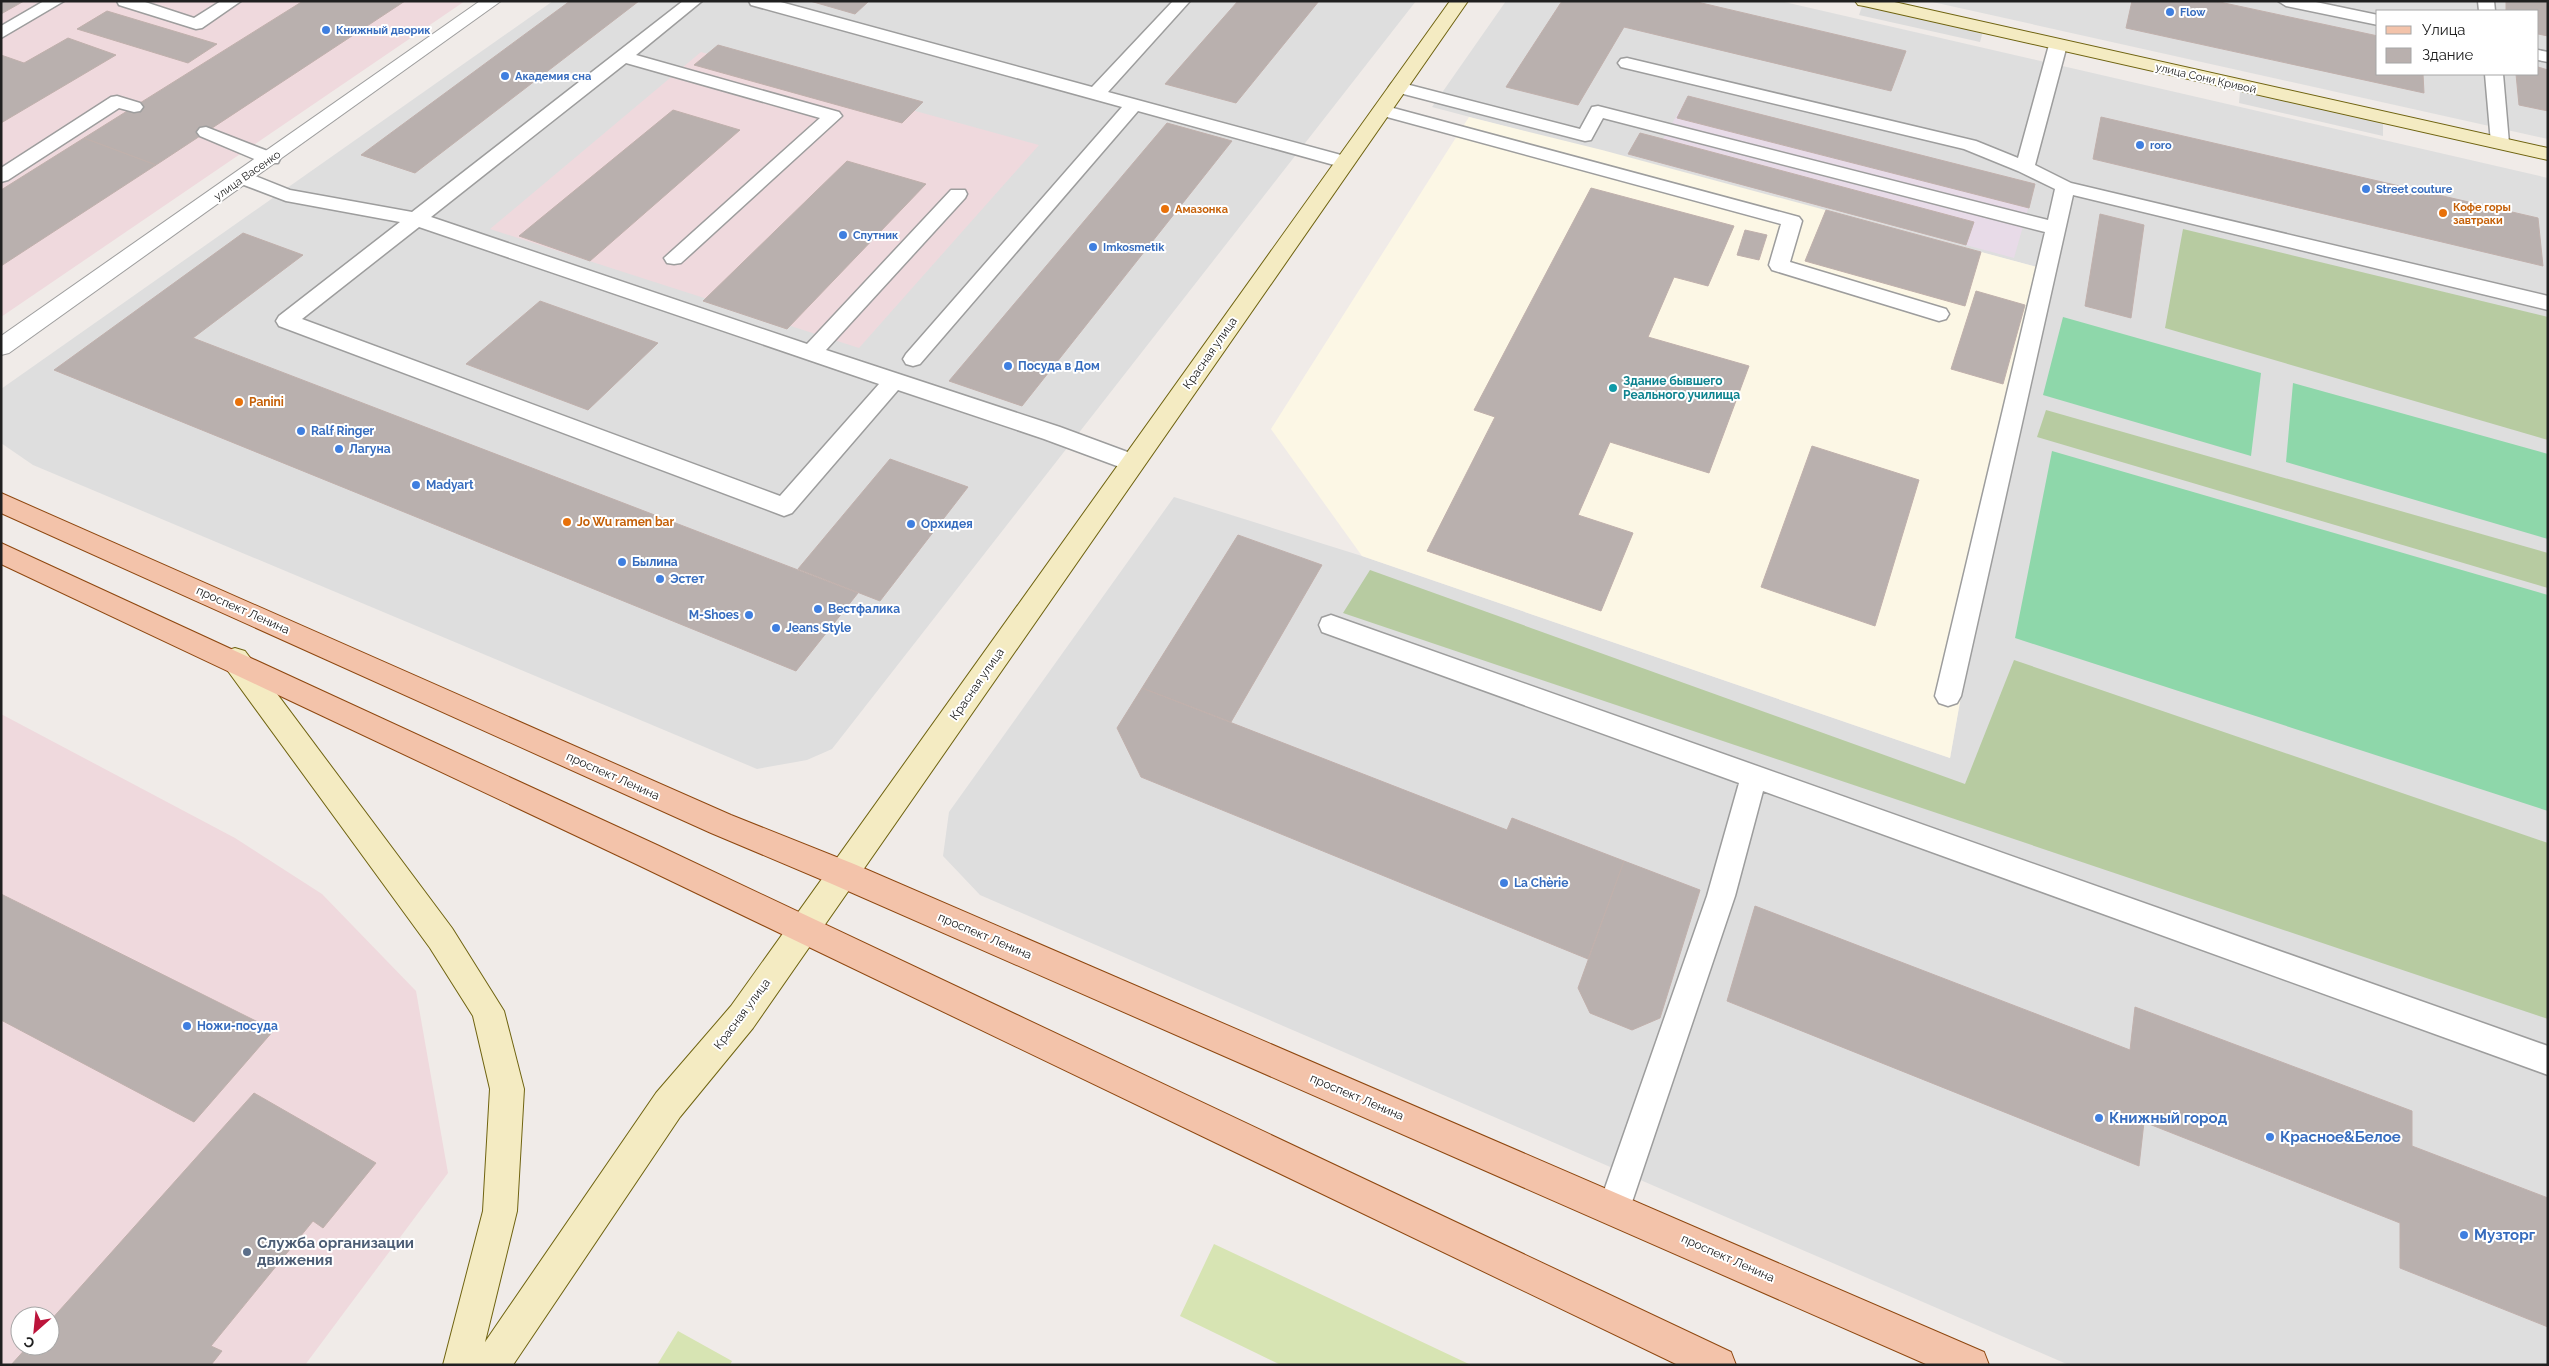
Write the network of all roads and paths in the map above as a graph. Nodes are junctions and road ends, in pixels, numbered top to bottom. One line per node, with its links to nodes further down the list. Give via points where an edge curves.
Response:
1 (56, 1): 12 (lane)
2 (125, 1): 3 (lane, via 196,24)
3 (233, 1)
4 (492, 1): 25 (street, улица Васенко)
5 (694, 1): 14 (lane)
6 (757, 1): 18 (lane)
7 (1182, 1): 18 (lane)
8 (1459, 1): 17 (main road, Красная улица)
9 (1864, 1): 13 (main road, улица Сони Кривой)
10 (2286, 1): 11 (lane)
11 (2376, 20)
12 (1, 32)
13 (2058, 45): 23 (main road, улица Сони Кривой); 27 (lane)
14 (623, 57): 32 (lane); 34 (lane, via 833,116)
15 (1626, 63): 27 (lane, via 1970,145)
16 (2494, 75): 23 (lane)
17 (1398, 87): 21 (main road, Красная улица); 33 (lane, via 1585,136 1598,111)
18 (1096, 94): 19 (lane)
19 (1134, 104): 26 (lane); 39 (lane)
20 (134, 107): 28 (lane, via 117,101)
21 (1382, 110): 26 (main road, Красная улица); 36 (lane, via 1792,221 1779,265)
22 (206, 132): 25 (lane)
23 (2500, 143): 24 (main road, улица Сони Кривой)
24 (2548, 154)
25 (271, 159): 29 (street, улица Васенко)
26 (1345, 162): 41 (main road, Красная улица)
27 (2025, 167): 30 (lane)
28 (1, 176)
29 (243, 178): 32 (lane, via 286,195); 37 (street, улица Васенко)
30 (2065, 187): 33 (lane); 35 (lane)
31 (958, 194): 38 (lane)
32 (416, 219): 38 (lane); 40 (lane, via 286,321 784,507)
33 (2055, 228): 46 (lane)
34 (674, 258)
35 (2548, 303)
36 (1939, 314)
37 (1, 347)
38 (811, 353): 40 (lane)
39 (913, 359)
40 (894, 382): 41 (lane)
41 (1133, 463): 48 (main road, Красная улица)
42 (1, 502): 48 (main road, проспект Ленина, via 712,820)
43 (1, 553): 45 (main road)
44 (1331, 625): 47 (lane)
45 (235, 659): 49 (main road); 52 (main road, via 441,938 488,1011 507,1089 500,1211)
46 (1948, 696)
47 (1754, 777): 50 (lane); 51 (lane, via 1721,896)
48 (843, 874): 49 (main road, Красная улица); 51 (main road, проспект Ленина)
49 (805, 928): 53 (main road, Красная улица, via 742,1017 668,1105); 54 (main road)
50 (2548, 1061)
51 (1614, 1208): 55 (main road, проспект Ленина)
52 (461, 1365)
53 (491, 1365)
54 (1718, 1365)
55 (1971, 1365)

